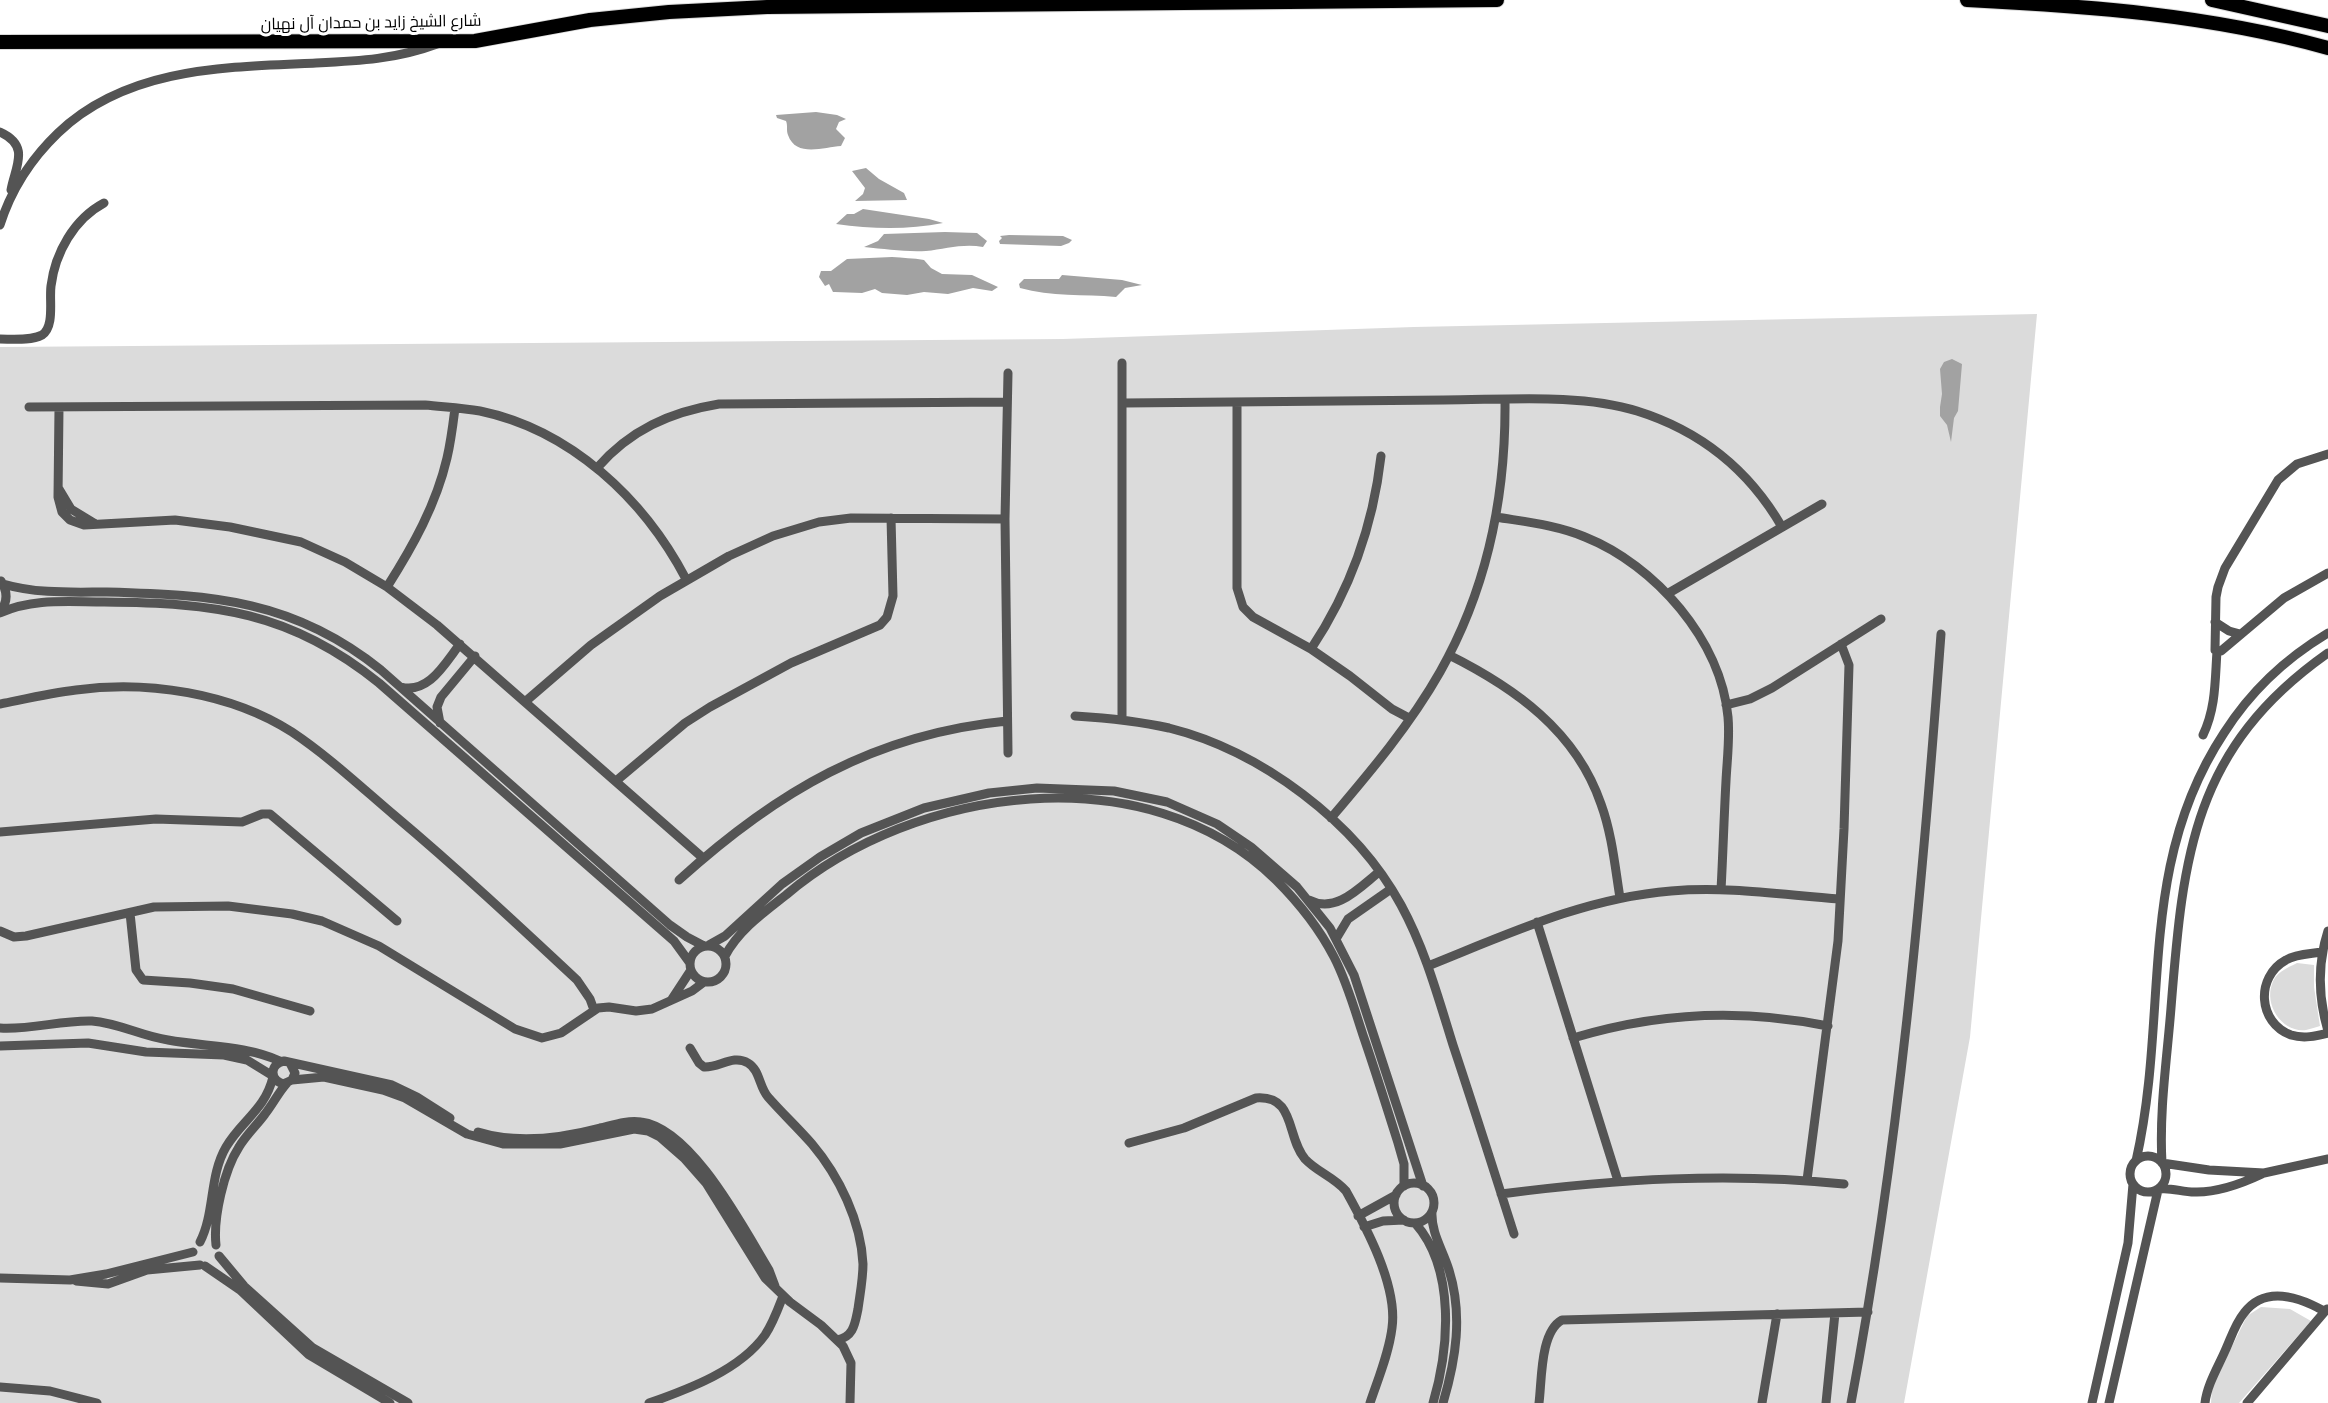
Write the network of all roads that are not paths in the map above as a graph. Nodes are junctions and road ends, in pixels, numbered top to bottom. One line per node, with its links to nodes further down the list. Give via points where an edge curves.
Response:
1 (1497, 0): 7 (highway, شارع الشيخ زايد بن حمدان آل نهيان, via 727,8 600,19 475,41)
2 (1967, 0): 4 (highway)
3 (2212, 0): 5 (highway)
4 (1993, 1): 8 (highway, via 2087,6 2180,17)
5 (2328, 26)
6 (0, 42): 7 (highway, شارع الشيخ زايد بن حمدان آل نهيان)
7 (442, 42): 10 (street, via 396,57 192,72 140,83 112,95 66,126 32,163)
8 (2328, 48)
9 (0, 132): 10 (street, via 13,141 19,154)
10 (9, 201): 12 (street)
11 (104, 202): 13 (street, via 86,215 60,253 50,287 50,323 45,333 35,338)
12 (0, 225)
13 (0, 339)
14 (1122, 363): 19 (street)
15 (1008, 373): 17 (street)
16 (1505, 400): 18 (street); 27 (street, via 1504,454); 30 (street, via 1600,402 1669,423 1714,448 1740,470)
17 (1007, 402): 25 (street, via 718,404 682,411 655,422 619,445); 29 (street)
18 (1237, 402): 19 (street); 44 (street, via 1238,594 1248,612)
19 (1122, 403): 55 (street)
20 (29, 407): 21 (street)
21 (59, 408): 22 (street); 34 (street, via 59,489 71,509 94,523 175,520 256,531 301,542)
22 (455, 408): 25 (street, via 511,420 561,444); 34 (street, via 438,489 409,552)
23 (2328, 454): 38 (street, via 2297,464 2271,490 2220,577)
24 (1381, 456): 44 (street, via 1375,502 1355,568 1336,610)
25 (597, 468): 32 (street, via 642,512)
26 (1822, 504): 30 (street)
27 (1496, 517): 35 (street, via 1551,527 1595,541 1625,559); 47 (street, via 1478,586)
28 (891, 518): 29 (street); 32 (street, via 851,518 804,525 772,536); 60 (street, via 893,596 887,617 880,625 791,663 710,706)
29 (1005, 519): 56 (street)
30 (1782, 527): 35 (street)
31 (2328, 573): 41 (street, via 2284,598)
32 (686, 579): 50 (street, via 591,645)
33 (2, 582): 36 (street, via 6,600); 49 (street, via 30,590 200,596 261,607 335,638)
34 (387, 586): 42 (street)
35 (1667, 594): 52 (street, via 1708,653)
36 (0, 613): 83 (street, via 46,601 177,604 255,616 318,641 379,683 674,941)
37 (1881, 618): 43 (street)
38 (2216, 622): 41 (street); 45 (street)
39 (2328, 633): 99 (street, via 2278,669 2243,706 2206,761 2180,821 2162,906 2148,1098)
40 (1941, 634): 130 (street, via 1912,974)
41 (2240, 634): 45 (street)
42 (460, 644): 48 (street); 49 (street, via 428,683 411,689)
43 (1841, 644): 52 (street, via 1766,691); 71 (street, via 1849,665)
44 (1311, 648): 54 (street)
45 (2217, 651): 58 (street, via 2214,703)
46 (2328, 653): 100 (street, via 2288,684 2253,720 2221,769 2196,826 2177,926)
47 (1449, 654): 54 (street); 69 (street, via 1515,693 1546,718 1572,748 1602,806)
48 (475, 656): 50 (street); 57 (street, via 441,697 437,707)
49 (398, 687): 57 (street)
50 (526, 701): 60 (street)
51 (0, 704): 86 (street, via 77,689 137,688 198,696 274,722 318,750 472,881 577,980)
52 (1726, 705): 67 (street)
53 (1075, 716): 55 (street)
54 (1409, 718): 61 (street)
55 (1122, 720): 61 (street, via 1170,728 1224,747 1275,774)
56 (1007, 721): 59 (street); 63 (street, via 919,736 869,753 792,791)
57 (440, 723): 79 (street, via 670,925)
58 (2203, 735)
59 (1008, 753)
60 (616, 781): 63 (street)
61 (1331, 818): 64 (street)
62 (0, 832): 74 (street, via 156,819 243,822 270,814)
63 (703, 858): 65 (street)
64 (1379, 872): 66 (street); 68 (street)
65 (679, 880)
66 (1391, 889): 72 (street); 82 (street)
67 (1721, 890): 69 (street); 71 (street)
68 (1354, 891): 70 (street, via 1330,904); 72 (street)
69 (1620, 898): 75 (street)
70 (1308, 899): 78 (street); 79 (street, via 1243,841 1217,824 1176,806 1132,794 1097,790 1011,790 924,808 861,833 801,870)
71 (1840, 899): 88 (street)
72 (1365, 906): 78 (street, via 1348,919)
73 (130, 913): 76 (street, via 26,936 15,937); 86 (street, via 154,907 228,906 322,921 379,946 534,1037 561,1033); 87 (street, via 136,970 143,980 233,989)
74 (397, 921)
75 (1536, 922): 82 (street); 91 (street)
76 (0, 931)
77 (2328, 931): 80 (street)
78 (1336, 939): 106 (street, via 1354,975)
79 (707, 946): 81 (street, via 719,949); 83 (street, via 696,950)
80 (2322, 952): 90 (street, via 2320,987); 90 (street, via 2278,965 2266,982 2264,1004 2274,1023 2292,1035 2313,1037)
81 (725, 957): 84 (street, via 727,967 723,976); 108 (street, via 747,927 823,866 863,842 921,819 985,804 1037,800 1092,801 1158,811 1212,834 1260,866 1301,908 1324,940 1350,995 1388,1111 1404,1164)
82 (1428, 966): 111 (street)
83 (690, 967): 84 (street, via 696,978); 85 (street)
84 (704, 982): 85 (street)
85 (672, 999): 86 (street, via 643,1011 609,1007)
86 (594, 1010)
87 (310, 1011)
88 (1828, 1026): 91 (street, via 1759,1016 1700,1014 1642,1021); 103 (street)
89 (0, 1029): 94 (street, via 79,1021 107,1023 168,1040 252,1051)
90 (2328, 1032)
91 (1573, 1038): 104 (street)
92 (0, 1046): 95 (street, via 88,1043 146,1052 224,1054 248,1060)
93 (690, 1048): 133 (street, via 704,1067 737,1060 751,1065 766,1095 812,1144 842,1191 855,1222 863,1275 853,1331)
94 (285, 1062): 95 (street, via 274,1065); 96 (street, via 295,1073); 126 (street, via 392,1085 462,1125 495,1136 560,1136 632,1122 656,1126 708,1173 769,1270)
95 (273, 1076): 96 (street, via 279,1083); 119 (street, via 261,1107 222,1155)
96 (289, 1082): 120 (street, via 231,1160 216,1225); 126 (street, via 324,1077 383,1090 405,1098 468,1134 503,1144 560,1144 629,1129 654,1133 674,1147 706,1183 762,1274)
97 (1129, 1143): 114 (street, via 1205,1121 1250,1100 1268,1098 1285,1110 1300,1152 1341,1185)
98 (2328, 1159): 102 (street)
99 (2136, 1161): 100 (street, via 2146,1156); 107 (street, via 2130,1169)
100 (2162, 1163): 101 (street); 109 (street, via 2166,1174)
101 (2209, 1170): 102 (street); 110 (street, via 2213,1182)
102 (2264, 1173): 110 (street)
103 (1807, 1180): 104 (street, via 1697,1177); 105 (street)
104 (1618, 1181): 111 (street)
105 (1844, 1184)
106 (1423, 1185): 108 (street); 113 (street, via 1433,1197)
107 (2133, 1185): 109 (street, via 2144,1192); 147 (street, via 2128,1243)
108 (1404, 1186): 112 (street)
109 (2158, 1189): 110 (street); 148 (street)
110 (2210, 1191)
111 (1501, 1194): 118 (street)
112 (1396, 1195): 114 (street); 115 (street, via 1395,1209)
113 (1432, 1212): 116 (street); 142 (street, via 1434,1232 1453,1286 1457,1316 1455,1356)
114 (1358, 1216): 117 (street)
115 (1404, 1220): 116 (street); 117 (street)
116 (1415, 1223): 141 (street, via 1440,1274 1445,1304 1444,1352)
117 (1364, 1227): 140 (street, via 1388,1283 1393,1313 1390,1339)
118 (1514, 1234)
119 (200, 1242): 120 (street, via 211,1241); 121 (street)
120 (216, 1245): 122 (street)
121 (193, 1252): 123 (street); 124 (street, via 154,1260)
122 (219, 1256): 123 (street, via 216,1262); 127 (street)
123 (203, 1265): 124 (street); 127 (street)
124 (122, 1275): 125 (street, via 70,1280)
125 (0, 1278)
126 (776, 1288): 128 (street)
127 (250, 1295): 136 (street, via 309,1355); 137 (street, via 313,1348)
128 (783, 1296): 133 (street); 138 (street, via 766,1334 750,1351 700,1382)
129 (2326, 1309): 149 (street, via 2288,1296 2265,1298 2251,1305 2237,1325); 150 (street)
130 (1868, 1312): 131 (street); 146 (street)
131 (1835, 1313): 132 (street); 145 (street)
132 (1777, 1314): 143 (street, via 1562,1320 1548,1337); 144 (street)
133 (837, 1340): 139 (street, via 851,1363)
134 (0, 1387): 135 (street, via 50,1391)
135 (97, 1403)
136 (390, 1403)
137 (408, 1403)
138 (649, 1403)
139 (850, 1403)
140 (1370, 1403)
141 (1433, 1403)
142 (1443, 1403)
143 (1539, 1403)
144 (1762, 1403)
145 (1826, 1403)
146 (1851, 1403)
147 (2092, 1403)
148 (2109, 1403)
149 (2205, 1403)
150 (2247, 1403)

